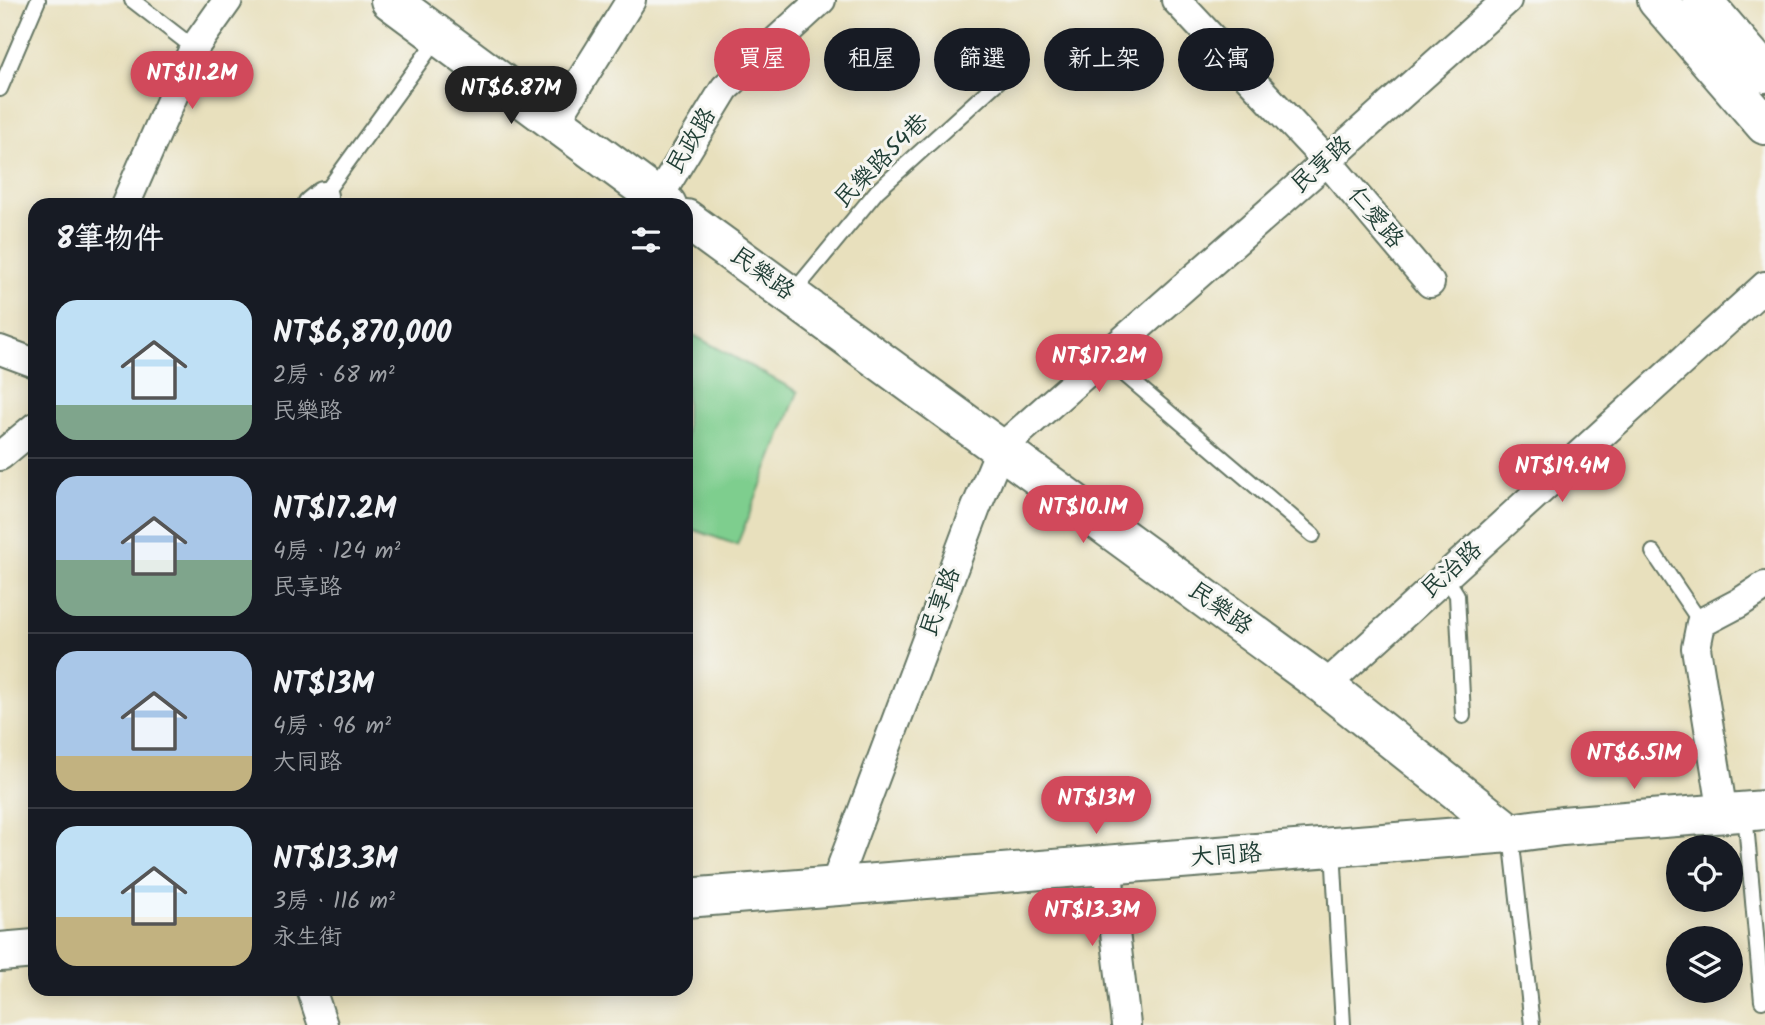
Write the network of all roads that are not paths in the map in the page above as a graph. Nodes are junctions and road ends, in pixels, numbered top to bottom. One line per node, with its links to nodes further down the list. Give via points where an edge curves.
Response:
1 (38, 0): 14 (lane)
2 (132, 0): 12 (lane)
3 (228, 0): 12 (street)
4 (390, 0): 11 (main road, 民樂路)
5 (631, 0): 16 (street)
6 (821, 0): 22 (street, 民政路, via 725,88)
7 (1177, 0): 18 (street, 仁愛路)
8 (1507, 0): 18 (street, 民享路)
9 (1657, 0): 17 (main road)
10 (1702, 0): 13 (main road)
11 (439, 36): 16 (main road, 民樂路); 20 (lane)
12 (194, 48): 19 (street)
13 (1765, 73)
14 (0, 89)
15 (987, 91): 26 (lane, 民樂路54巷, via 877,191)
16 (555, 122): 21 (main road, 民樂路)
17 (1765, 125)
18 (1327, 162): 24 (street, 仁愛路); 28 (street, 民享路)
19 (128, 198)
20 (318, 198)
21 (658, 198)
22 (674, 198)
23 (693, 224): 26 (main road, 民樂路)
24 (1430, 283)
25 (1765, 286): 35 (street, 民治路)
26 (791, 295): 31 (main road, 民樂路)
27 (0, 350): 29 (street)
28 (1104, 357): 31 (street, 民享路); 33 (lane)
29 (28, 360)
30 (28, 432): 32 (street)
31 (1001, 448): 38 (main road, 民樂路); 44 (street, 民享路)
32 (0, 456)
33 (1313, 535)
34 (1653, 552): 37 (lane)
35 (1446, 576): 38 (street, 民治路); 39 (lane, via 1457,595)
36 (1765, 586): 37 (street)
37 (1701, 623): 40 (street, via 1696,649)
38 (1325, 685): 41 (main road, 民樂路)
39 (1463, 716)
40 (1744, 812): 41 (main road, 大同路); 49 (lane)
41 (1510, 833): 42 (main road, 大同路); 53 (lane)
42 (1332, 847): 43 (main road, 大同路); 52 (lane)
43 (1107, 865): 44 (main road, 大同路); 51 (street)
44 (834, 887): 45 (main road, 大同路)
45 (693, 897)
46 (28, 950): 47 (main road)
47 (0, 952)
48 (313, 996): 50 (street)
49 (1762, 1001)
50 (323, 1025)
51 (1126, 1025)
52 (1343, 1025)
53 (1532, 1025)

